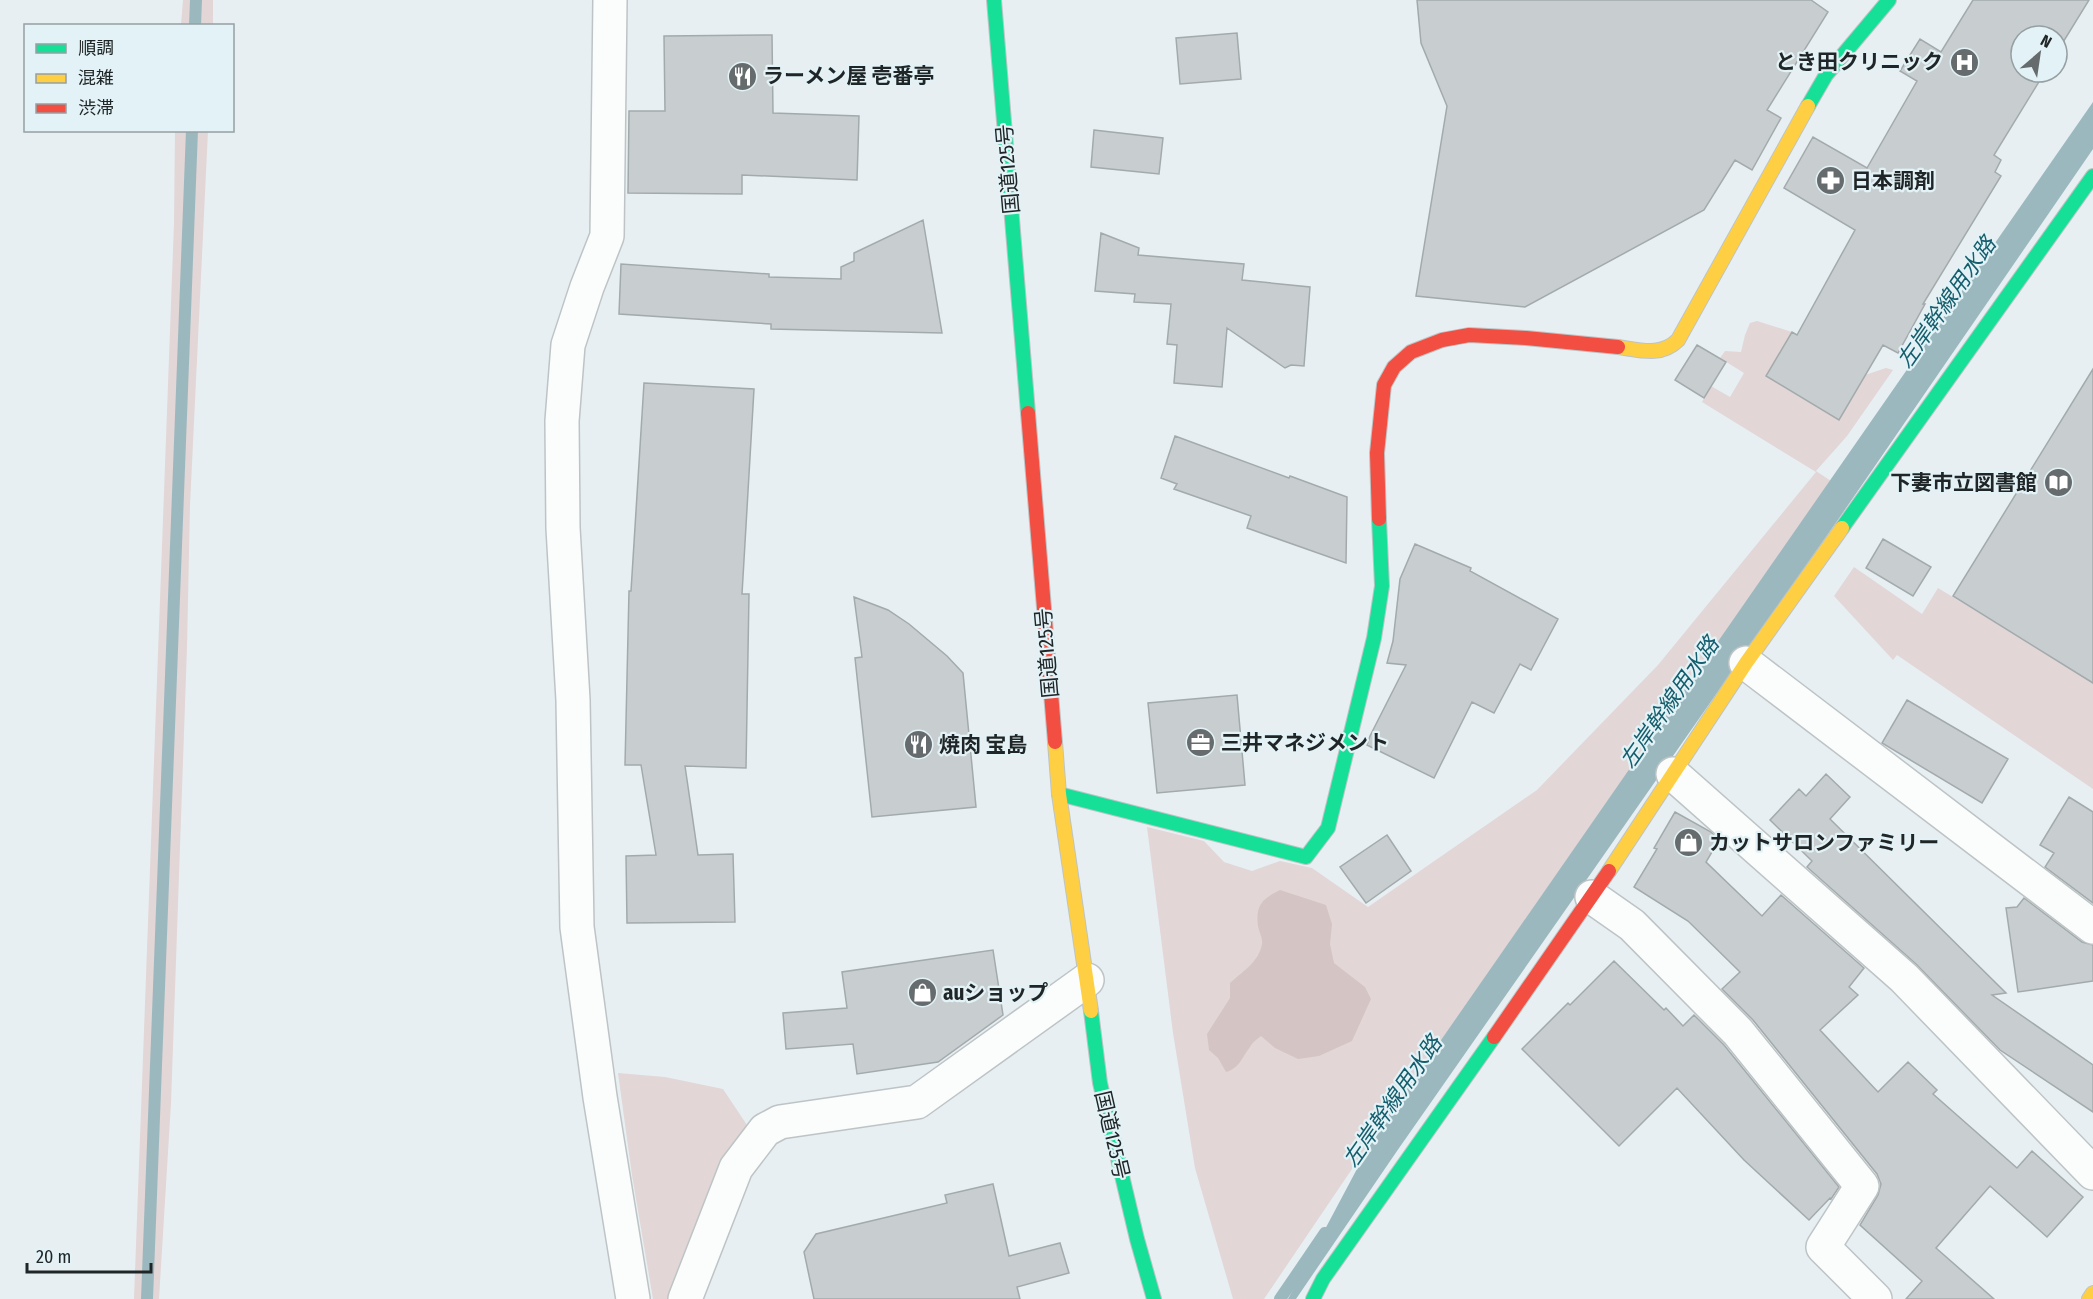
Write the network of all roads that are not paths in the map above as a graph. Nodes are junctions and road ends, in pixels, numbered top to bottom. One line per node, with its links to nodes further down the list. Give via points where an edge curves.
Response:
1 (610, 0): 13 (street, via 607,236 568,345 562,421 563,528 573,700 577,927)
2 (994, 0): 7 (main road, 国道125号)
3 (1889, 0): 7 (main road, via 1826,75 1678,340 1669,349 1652,351 1469,335 1411,352 1394,367 1384,385 1377,453 1382,586 1374,638 1328,828 1306,857)
4 (2093, 176): 5 (main road)
5 (1746, 663): 6 (main road); 9 (street)
6 (1673, 774): 8 (main road); 11 (street, via 1904,978)
7 (1059, 794): 10 (main road, 国道125号)
8 (1592, 897): 16 (main road); 17 (street, via 1632,925 1738,1032 1862,1186 1823,1247)
9 (2093, 927)
10 (1087, 980): 14 (street, via 917,1102 780,1122 765,1130 736,1168); 15 (main road, 国道125号, via 1100,1083)
11 (2093, 1173)
12 (2093, 1293): 18 (main road)
13 (633, 1299)
14 (686, 1299)
15 (1154, 1299)
16 (1312, 1299)
17 (1875, 1299)
18 (2089, 1299)

